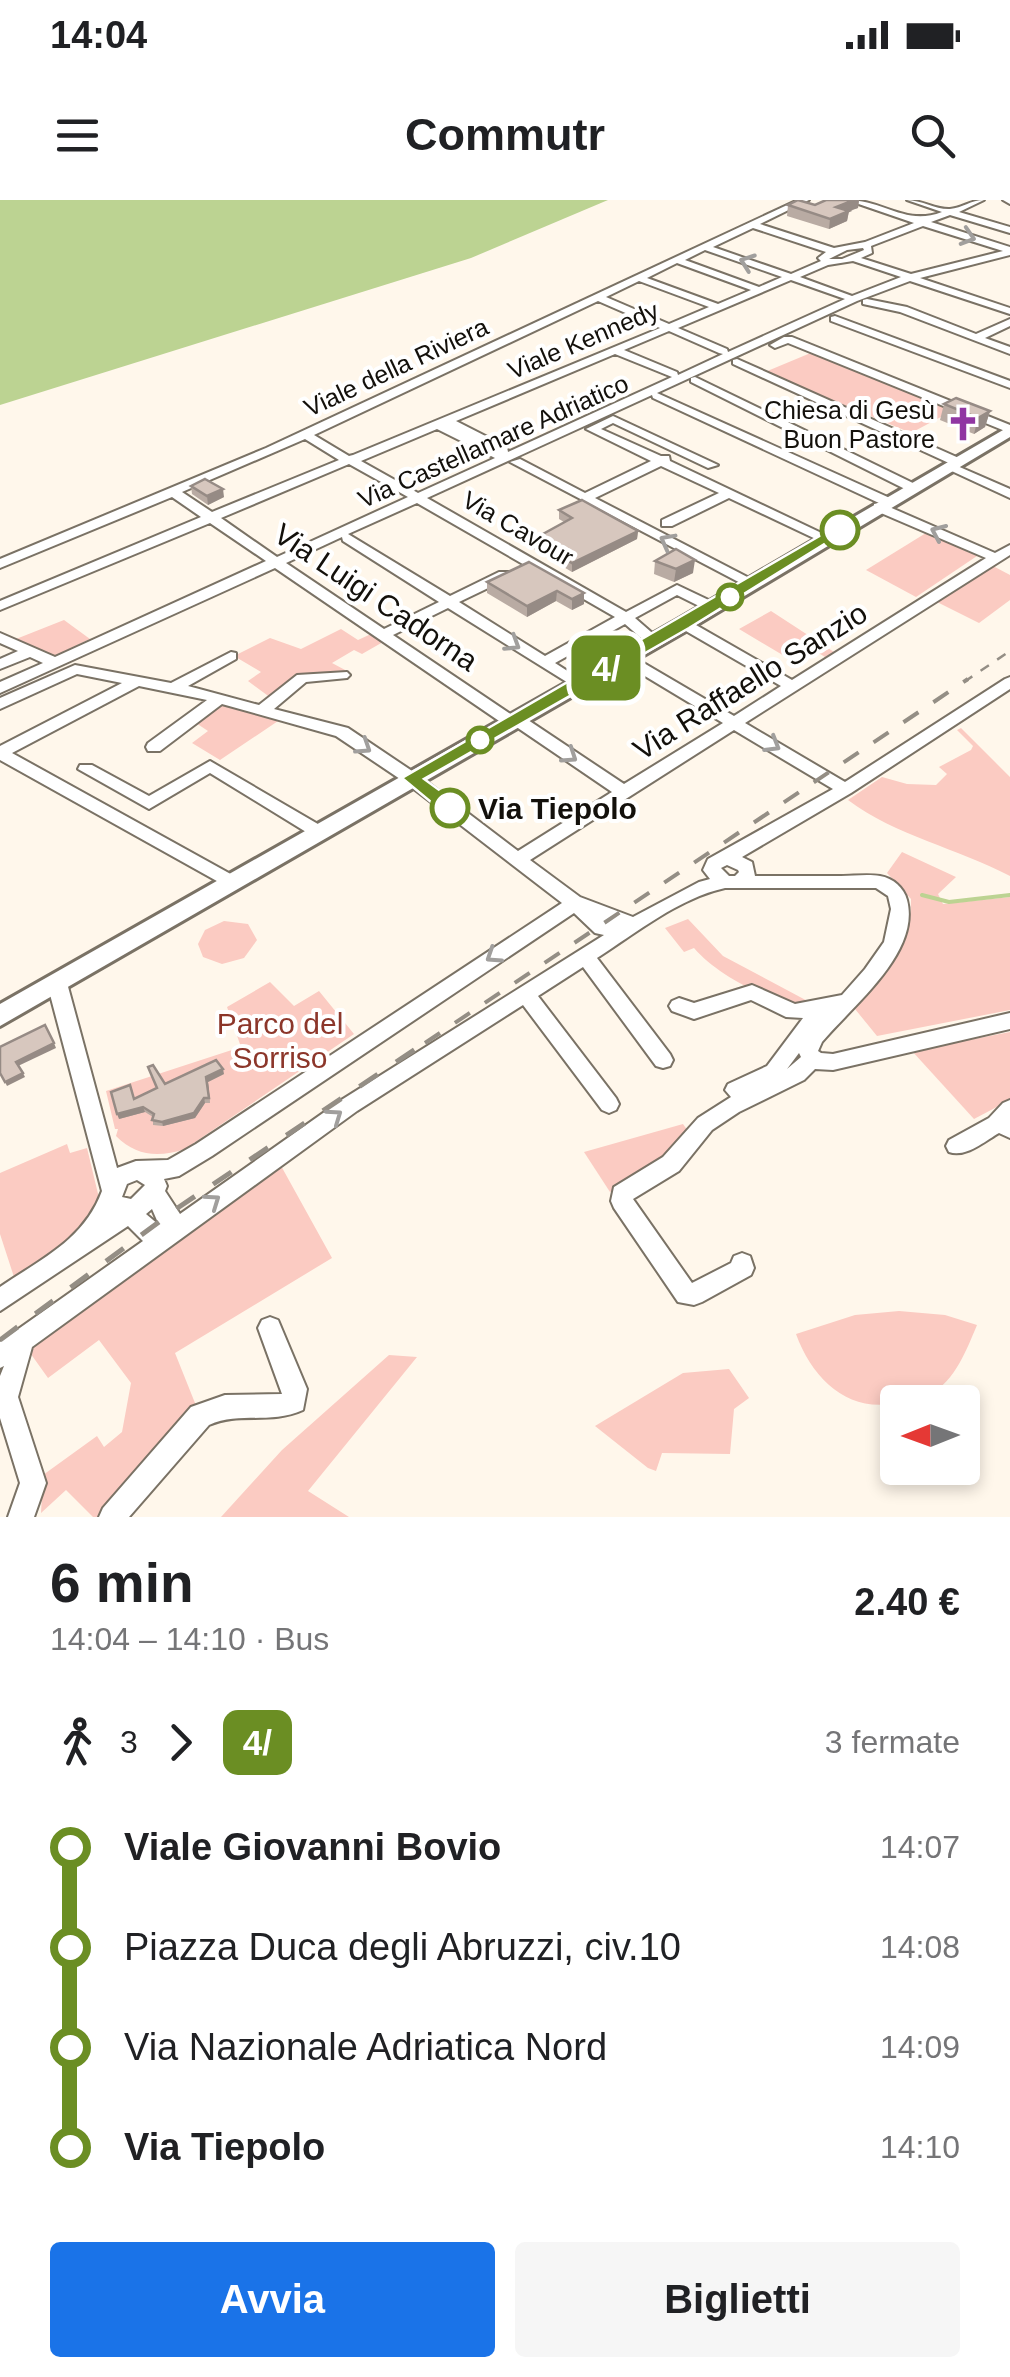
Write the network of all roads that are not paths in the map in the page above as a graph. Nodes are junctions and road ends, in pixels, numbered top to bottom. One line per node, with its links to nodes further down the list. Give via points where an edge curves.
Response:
1 (805, 200): 7 (street, Viale della Riviera)
2 (910, 200): 5 (street)
3 (980, 200): 5 (street)
4 (859, 201): 6 (street)
5 (950, 212): 6 (street); 8 (street)
6 (924, 223): 9 (street); 11 (street, one-way to 11)
7 (753, 224): 10 (street, Viale della Riviera); 12 (street)
8 (1010, 230)
9 (866, 245): 12 (street); 13 (street, via 869,251)
10 (706, 246): 14 (street, Viale della Riviera); 15 (street, one-way to 10)
11 (1010, 250): 17 (street, Via Castellamare Adriatico)
12 (831, 256): 13 (street); 15 (street, Viale Kennedy)
13 (853, 258): 17 (street)
14 (677, 260): 16 (street, Viale della Riviera); 18 (street)
15 (789, 277): 18 (street, Viale Kennedy); 20 (street)
16 (639, 278): 19 (street, Viale della Riviera); 22 (street)
17 (911, 278): 23 (street); 47 (street, Via Castellamare Adriatico, via 853,298)
18 (759, 290): 22 (street, Viale Kennedy)
19 (598, 298): 26 (street); 36 (street, Viale della Riviera)
20 (848, 298)
21 (867, 302): 27 (street)
22 (718, 307): 26 (street, Viale Kennedy)
23 (1010, 310)
24 (835, 318): 33 (street)
25 (1010, 322): 27 (street)
26 (669, 327): 28 (street, Viale Kennedy); 29 (street)
27 (976, 338): 30 (street)
28 (618, 350): 31 (street); 38 (street, Viale Kennedy)
29 (723, 351)
30 (1010, 352)
31 (673, 374)
32 (695, 380): 43 (street)
33 (1010, 385)
34 (658, 396): 49 (street)
35 (1010, 430): 42 (main road); 42 (street, via 788,339 738,362)
36 (306, 435): 38 (street, Via Cavour); 44 (street, Viale della Riviera)
37 (682, 451): 39 (street); 39 (street, via 613,419 592,429); 41 (street)
38 (351, 460): 47 (street, Via Cavour); 50 (street, Viale Kennedy)
39 (662, 461): 45 (street); 48 (street)
40 (516, 462): 48 (street)
41 (712, 465)
42 (953, 465): 43 (main road); 46 (street)
43 (913, 488): 49 (main road)
44 (175, 493): 50 (street, Via Luigi Cadorna); 58 (street, Viale della Riviera)
45 (728, 493): 51 (street); 53 (street)
46 (1010, 494)
47 (420, 498): 56 (street, Via Cavour); 57 (street, Via Castellamare Adriatico)
48 (585, 498): 59 (street, one-way to 48)
49 (883, 504): 53 (main road); 55 (street, one-way to 49)
50 (210, 517): 57 (street, Via Luigi Cadorna); 61 (street, Viale Kennedy)
51 (667, 523)
52 (348, 538): 60 (street)
53 (825, 538): 59 (main road)
54 (1010, 549): 55 (street, Via Raffaello Sanzio)
55 (996, 558): 78 (street, Via Raffaello Sanzio)
56 (532, 561): 60 (street); 63 (street, Via Cavour)
57 (276, 563): 65 (street, Via Luigi Cadorna); 79 (street, Via Castellamare Adriatico)
58 (0, 564)
59 (750, 584): 62 (main road)
60 (449, 604): 65 (street); 72 (street, one-way to 72)
61 (0, 606)
62 (712, 607): 63 (street, via 677,589); 64 (main road)
63 (625, 617): 67 (street, Via Cavour); 72 (street)
64 (684, 624): 67 (main road); 78 (street)
65 (382, 635): 85 (street, Via Luigi Cadorna)
66 (0, 637): 68 (street)
67 (653, 641): 70 (main road)
68 (30, 651): 71 (street); 73 (street)
69 (230, 656): 80 (street)
70 (626, 658): 77 (main road); 86 (street)
71 (51, 661)
72 (544, 663): 77 (street)
73 (0, 665)
74 (342, 675): 84 (street, via 302,678)
75 (136, 681): 80 (street); 83 (street, via 75,669); 89 (street)
76 (1010, 682): 87 (street)
77 (578, 684): 85 (main road)
78 (793, 687): 86 (street, Via Raffaello Sanzio)
79 (0, 688)
80 (174, 688): 82 (street)
81 (1010, 694): 87 (street)
82 (219, 699): 84 (street); 88 (street)
83 (0, 704)
84 (261, 711): 91 (street, one-way to 91, via 342,732)
85 (514, 721): 91 (main road); 93 (street, Via Luigi Cadorna, one-way to 93)
86 (736, 723): 92 (street, one-way to 92); 93 (street, Via Raffaello Sanzio)
87 (938, 731): 92 (street)
88 (154, 747)
89 (0, 753): 97 (street)
90 (86, 769): 94 (street, via 149,803 210,766)
91 (412, 778): 94 (main road); 95 (street)
92 (846, 788): 96 (street, via 759,842)
93 (624, 792): 95 (street, Via Raffaello Sanzio)
94 (317, 832): 97 (main road)
95 (518, 859): 98 (street)
96 (733, 871): 99 (street); 103 (street, via 771,880 879,882 896,893 901,927)
97 (230, 881): 101 (main road)
98 (575, 903): 99 (street); 114 (street, one-way to 114, via 204,1150 171,1169)
99 (612, 931): 100 (street)
100 (584, 955): 102 (street); 108 (street)
101 (57, 983): 105 (main road); 112 (street)
102 (525, 993): 110 (street); 116 (street, one-way to 102)
103 (839, 1004): 104 (street, via 794,1012 752,992 694,1011); 107 (street, via 811,1041); 109 (street, via 817,1013 774,1072)
104 (679, 1006)
105 (0, 1016)
106 (1010, 1021): 107 (street, via 833,1062)
107 (812, 1059): 117 (street, via 797,1074 705,1124 671,1164 622,1194 686,1294)
108 (663, 1060)
109 (735, 1090)
110 (609, 1104)
111 (1006, 1120): 113 (street)
112 (101, 1145): 114 (street); 115 (street)
113 (956, 1146)
114 (139, 1170): 115 (street, via 154,1178); 115 (street, via 118,1178)
115 (132, 1200): 116 (street, via 170,1219); 118 (street)
116 (159, 1237): 120 (street)
117 (742, 1263)
118 (0, 1300)
119 (270, 1328): 122 (street, via 294,1401 211,1408)
120 (10, 1348): 121 (street, via 22,1356 6,1397 33,1482)
121 (21, 1517)
122 (112, 1517)

